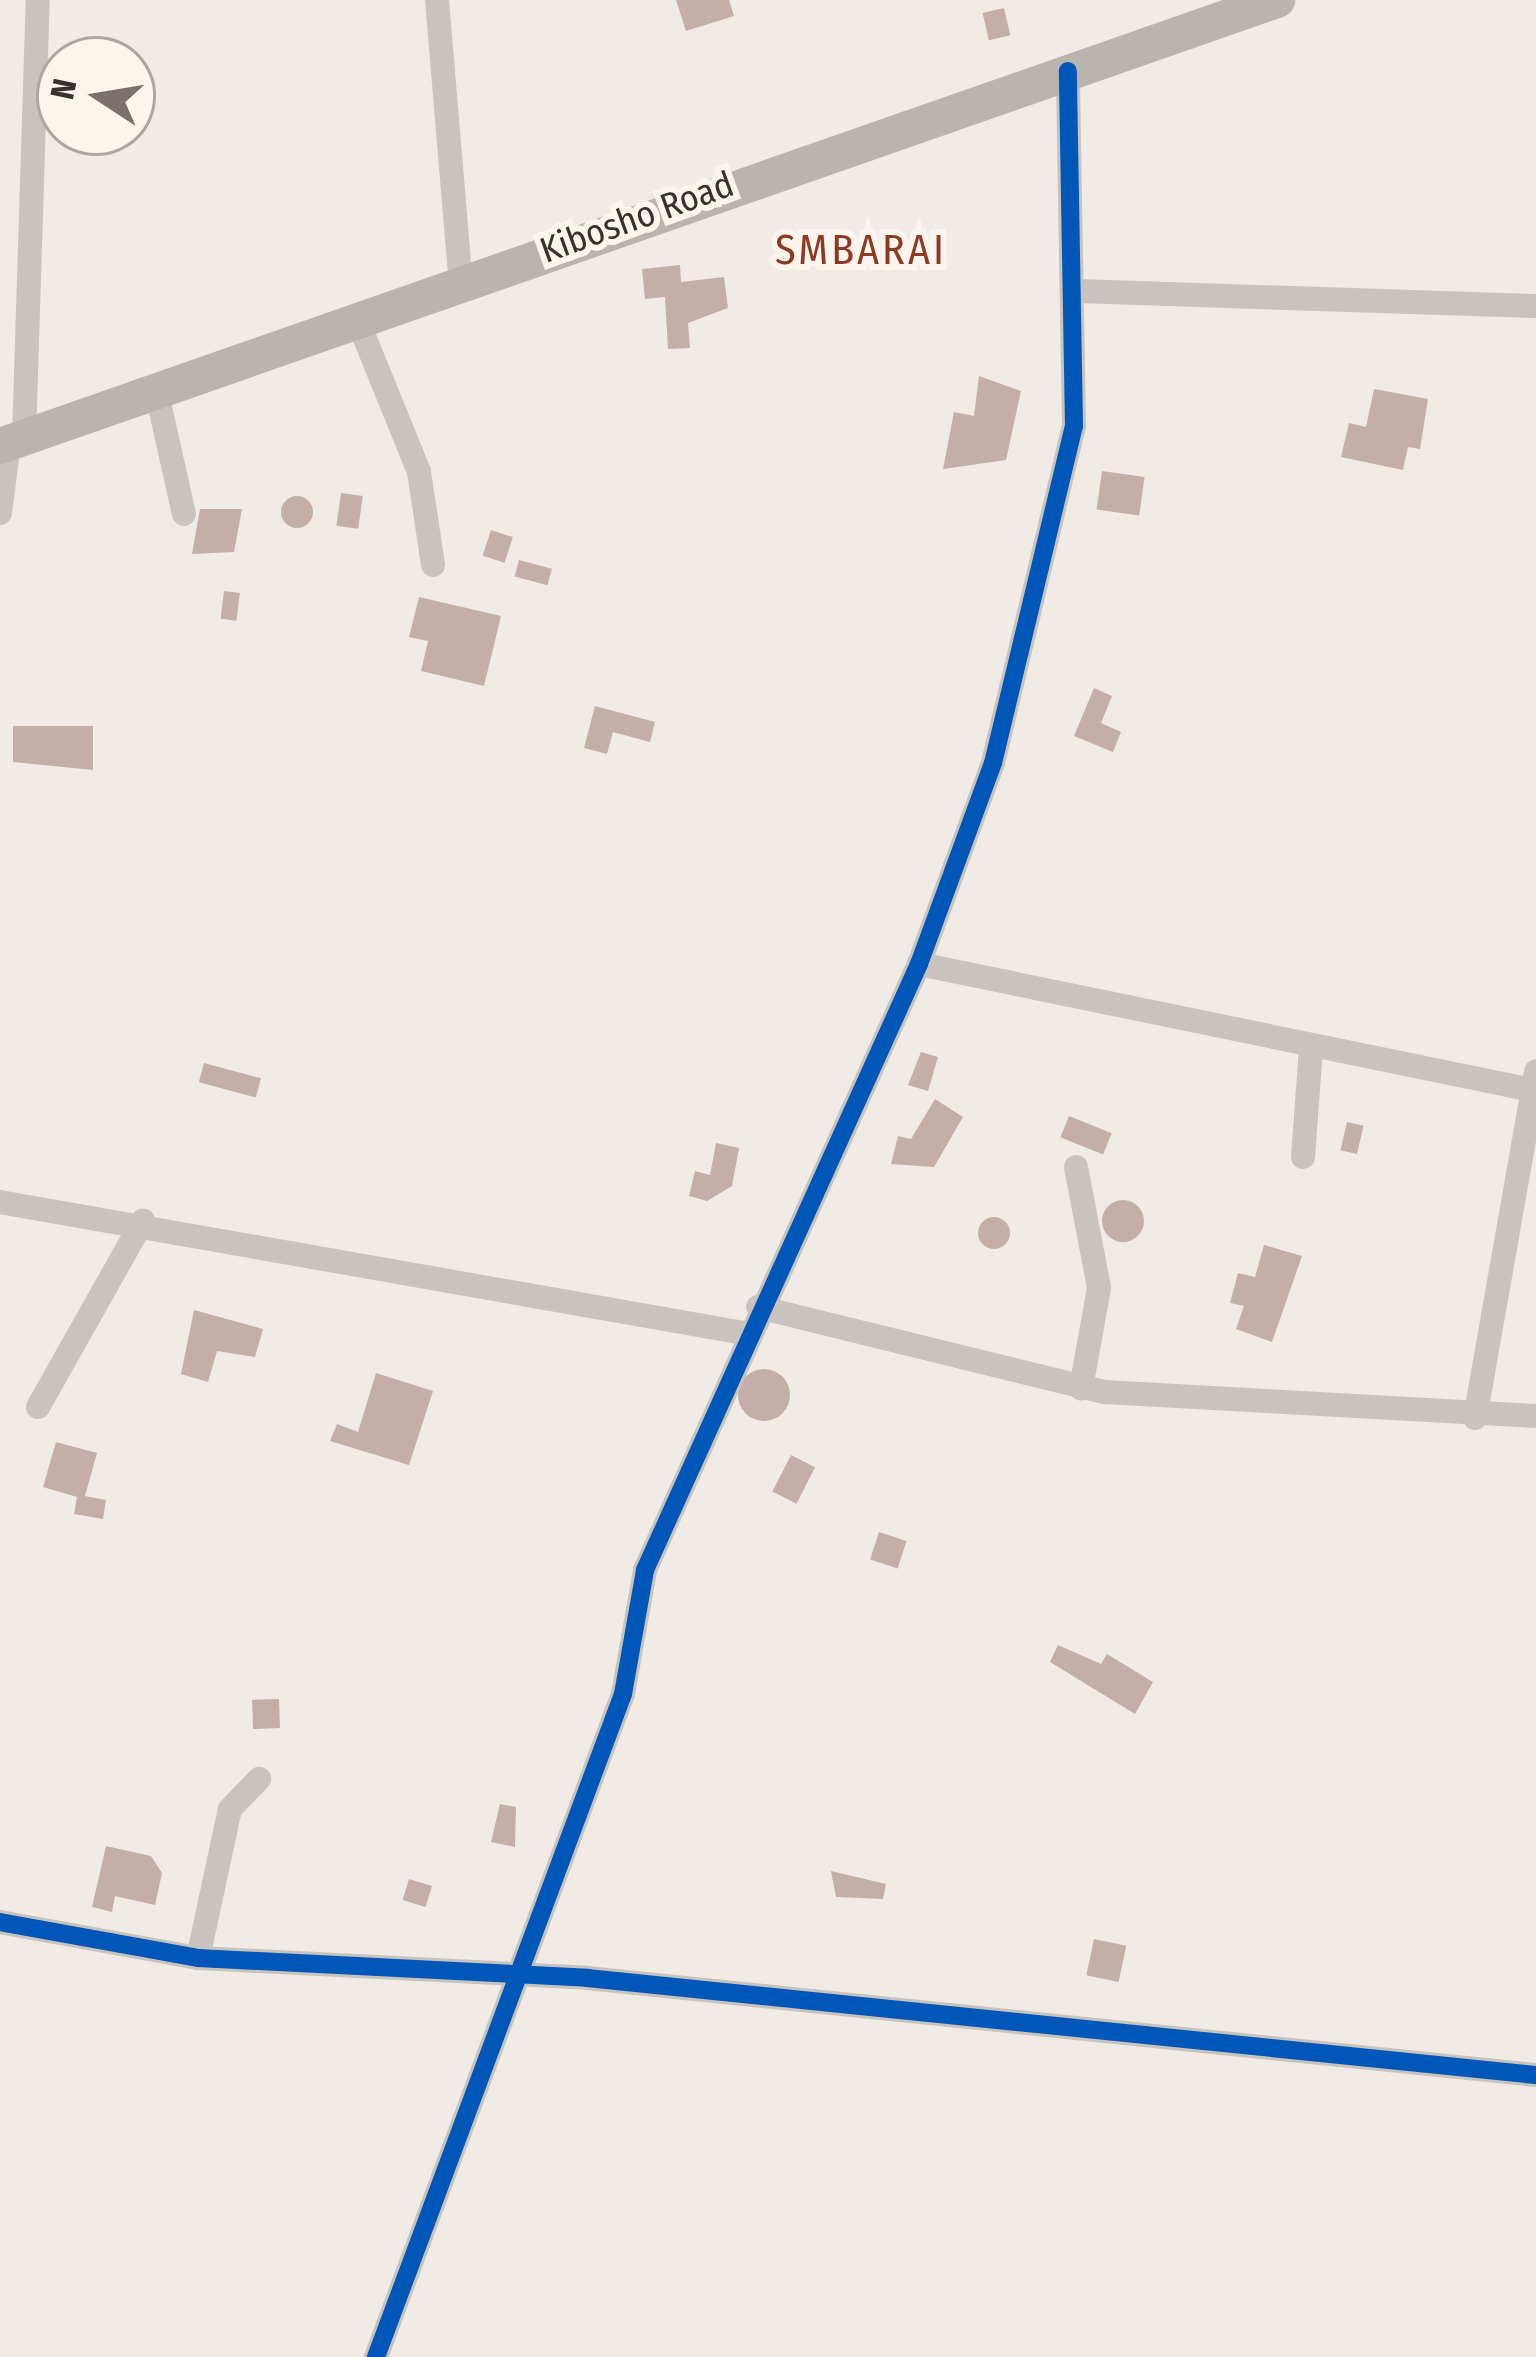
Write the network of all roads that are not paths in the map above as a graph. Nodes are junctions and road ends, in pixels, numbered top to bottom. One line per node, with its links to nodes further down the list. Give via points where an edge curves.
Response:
1 (38, 0): 10 (street)
2 (437, 0): 5 (street, via 440,137)
3 (1277, 0): 4 (street, Kibosho Road)
4 (1068, 70): 5 (street, Kibosho Road); 6 (street)
5 (461, 283): 8 (street, Kibosho Road)
6 (1078, 291): 7 (street); 14 (street, via 1074,426 1048,564 993,763)
7 (1536, 306)
8 (357, 319): 9 (street, Kibosho Road); 13 (street, via 419,472)
9 (156, 389): 10 (street, Kibosho Road); 12 (street)
10 (11, 442): 11 (street)
11 (0, 513)
12 (184, 514)
13 (433, 565)
14 (919, 964): 15 (street); 21 (street)
15 (1311, 1047): 16 (street); 17 (street)
16 (1534, 1080): 26 (street)
17 (1303, 1157)
18 (1076, 1167): 23 (street, via 1099,1288)
19 (0, 1202): 20 (street)
20 (143, 1221): 22 (street); 24 (street)
21 (758, 1307): 22 (street); 23 (street)
22 (748, 1334): 30 (street, via 645,1570 623,1694)
23 (1081, 1388): 26 (street)
24 (38, 1406)
25 (1536, 1416): 26 (street)
26 (1475, 1418)
27 (259, 1779): 29 (street, via 230,1809)
28 (0, 1922): 29 (street)
29 (198, 1958): 30 (street)
30 (519, 1973): 31 (street); 32 (street)
31 (1536, 2075)
32 (376, 2357)

